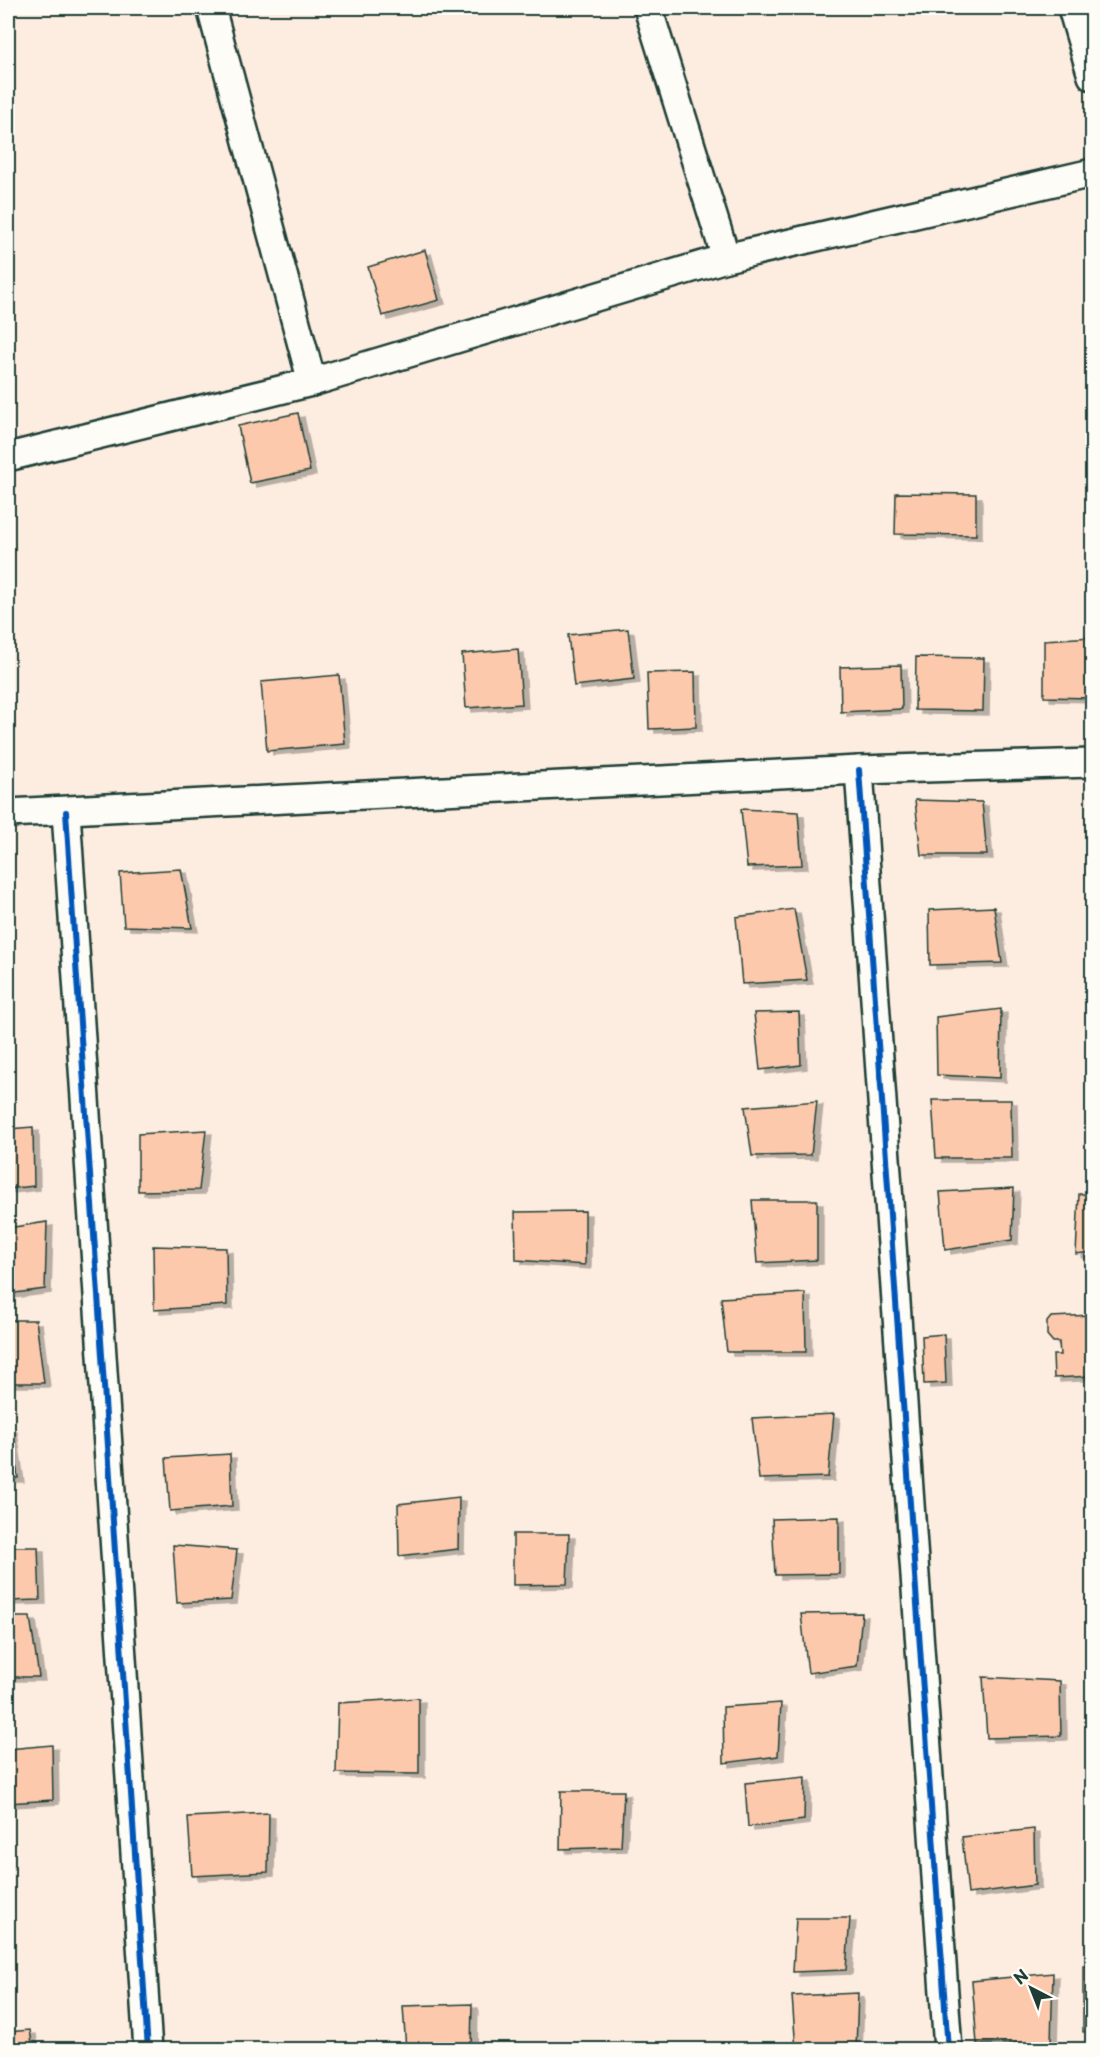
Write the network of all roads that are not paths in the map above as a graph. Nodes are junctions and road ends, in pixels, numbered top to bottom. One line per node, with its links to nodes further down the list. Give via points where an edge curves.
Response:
1 (211, 8): 7 (street)
2 (648, 8): 6 (street)
3 (1072, 8): 4 (street)
4 (1092, 76)
5 (1092, 173): 6 (street)
6 (726, 258): 7 (street)
7 (312, 382): 8 (street)
8 (8, 458)
9 (1092, 762): 10 (street)
10 (859, 770): 11 (street); 14 (street)
11 (66, 812): 12 (street); 13 (street)
12 (8, 813)
13 (148, 2049)
14 (948, 2049)

